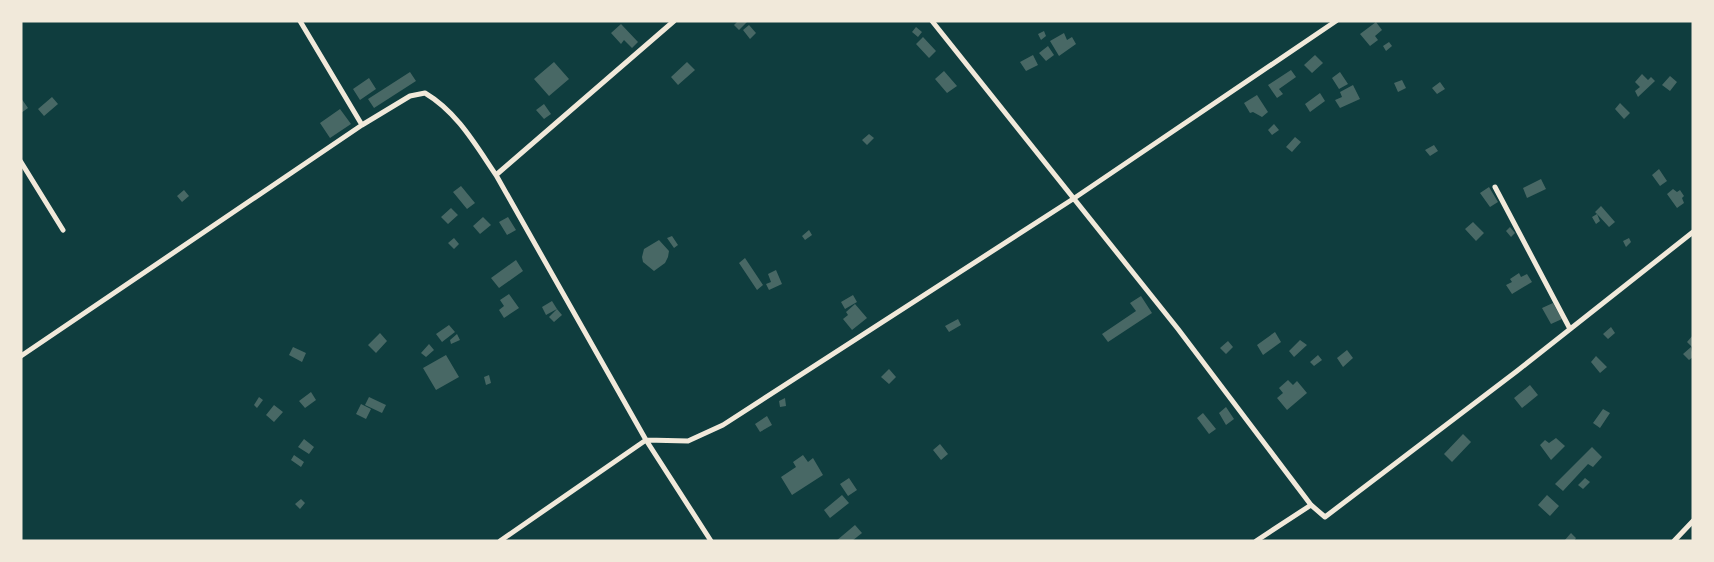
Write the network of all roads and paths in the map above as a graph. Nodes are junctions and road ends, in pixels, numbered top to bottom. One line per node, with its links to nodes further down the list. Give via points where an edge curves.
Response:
1 (300, 21): 5 (street)
2 (674, 21): 7 (street)
3 (932, 21): 9 (street)
4 (1336, 21): 9 (street)
5 (362, 125): 7 (street, via 410,96 425,93 441,102 465,128); 13 (street)
6 (21, 162): 10 (street)
7 (496, 175): 14 (street)
8 (1495, 187): 12 (street)
9 (1073, 199): 14 (street, via 723,425 688,440); 15 (street, via 1178,329)
10 (63, 230)
11 (1693, 232): 12 (street)
12 (1570, 329): 15 (street, via 1324,517)
13 (21, 356)
14 (646, 440): 17 (street); 18 (street)
15 (1311, 505): 19 (street)
16 (1693, 521): 20 (street)
17 (500, 541)
18 (711, 541)
19 (1256, 541)
20 (1674, 541)

